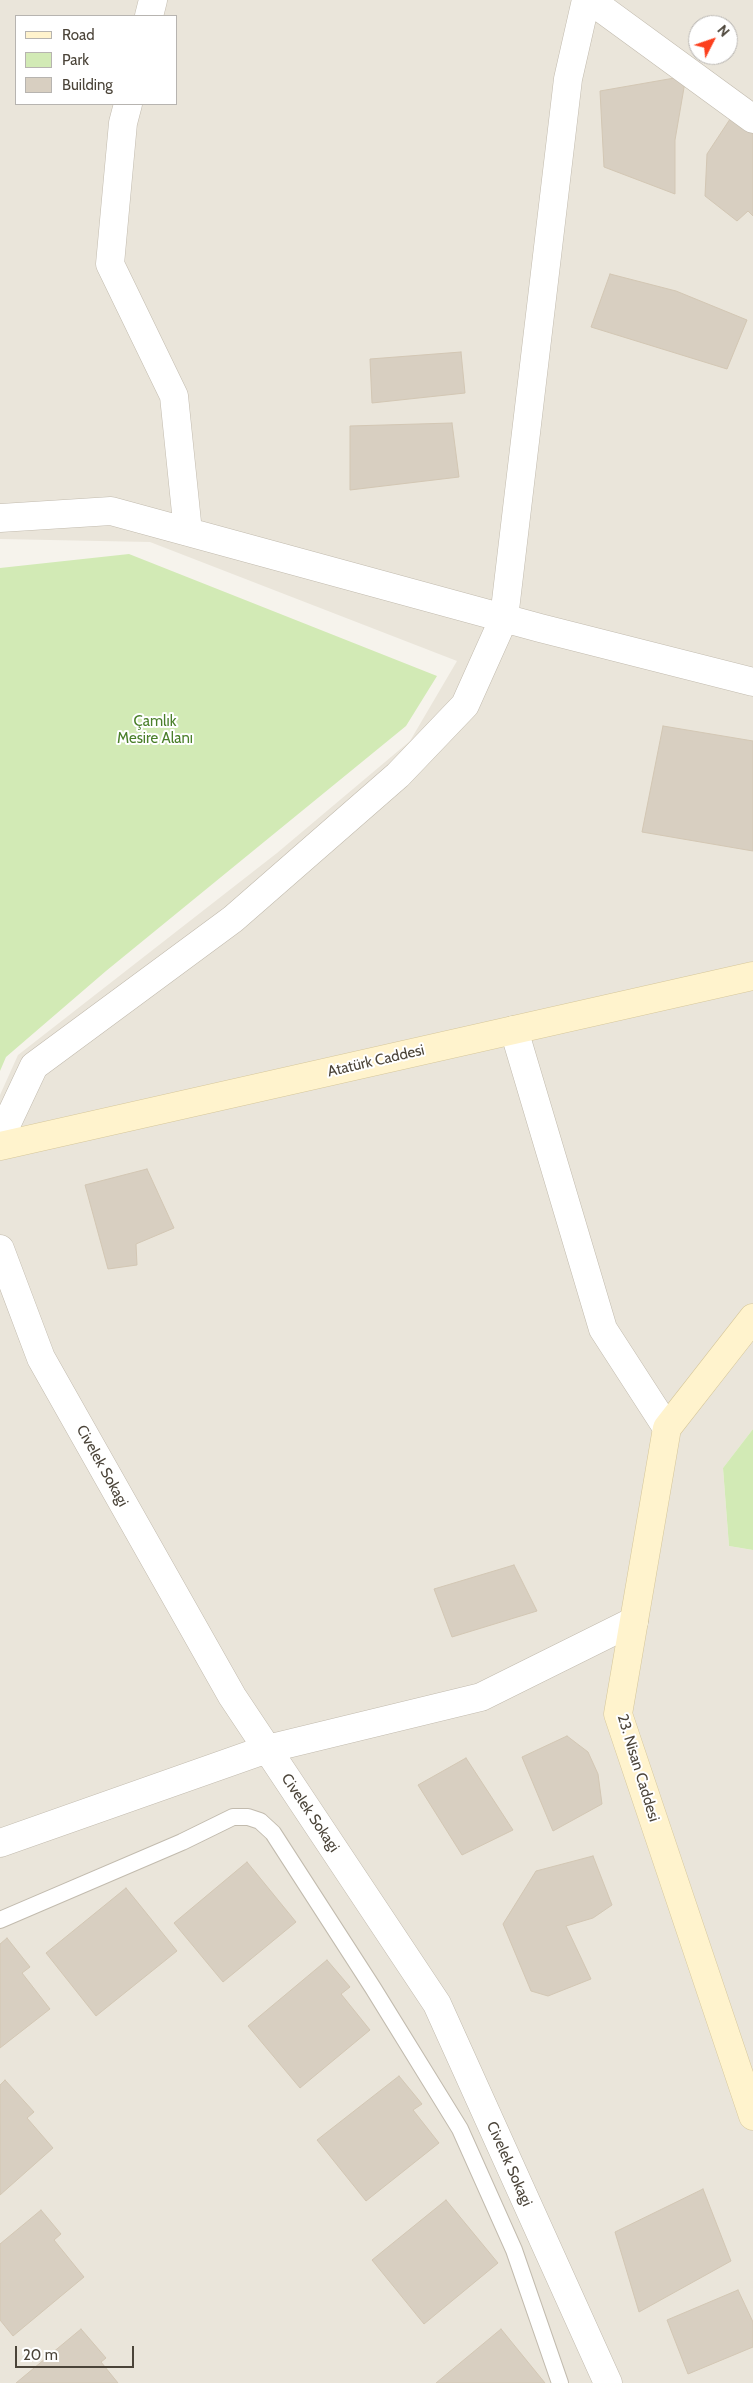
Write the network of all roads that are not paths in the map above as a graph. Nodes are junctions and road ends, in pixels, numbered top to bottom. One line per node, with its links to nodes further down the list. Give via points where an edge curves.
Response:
1 (152, 0): 4 (street)
2 (586, 0): 9 (street, via 568,79)
3 (590, 0): 6 (street)
4 (149, 15)
5 (128, 105): 8 (street, via 123,123 110,264 174,396)
6 (753, 119)
7 (0, 518): 8 (street, via 111,511)
8 (188, 532): 9 (street)
9 (504, 618): 10 (street); 13 (street, via 465,705 398,775 233,919 34,1066)
10 (753, 682)
11 (753, 976): 12 (street, Atatürk Caddesi)
12 (514, 1030): 14 (street, Atatürk Caddesi); 17 (street, via 603,1329)
13 (0, 1138)
14 (0, 1146)
15 (0, 1249): 19 (street, Civelek Sokagi, via 41,1358 232,1696)
16 (753, 1318): 17 (street, 23. Nisan Caddesi)
17 (667, 1428): 18 (street, 23. Nisan Caddesi)
18 (634, 1621): 19 (street, via 482,1697); 22 (street, 23. Nisan Caddesi, via 618,1714)
19 (268, 1749): 20 (street); 24 (street, Civelek Sokagi, via 437,2004)
20 (0, 1843)
21 (0, 1920): 23 (lane, via 233,1817 260,1821 273,1833 460,2129 514,2250)
22 (753, 2116)
23 (560, 2383)
24 (608, 2383)

